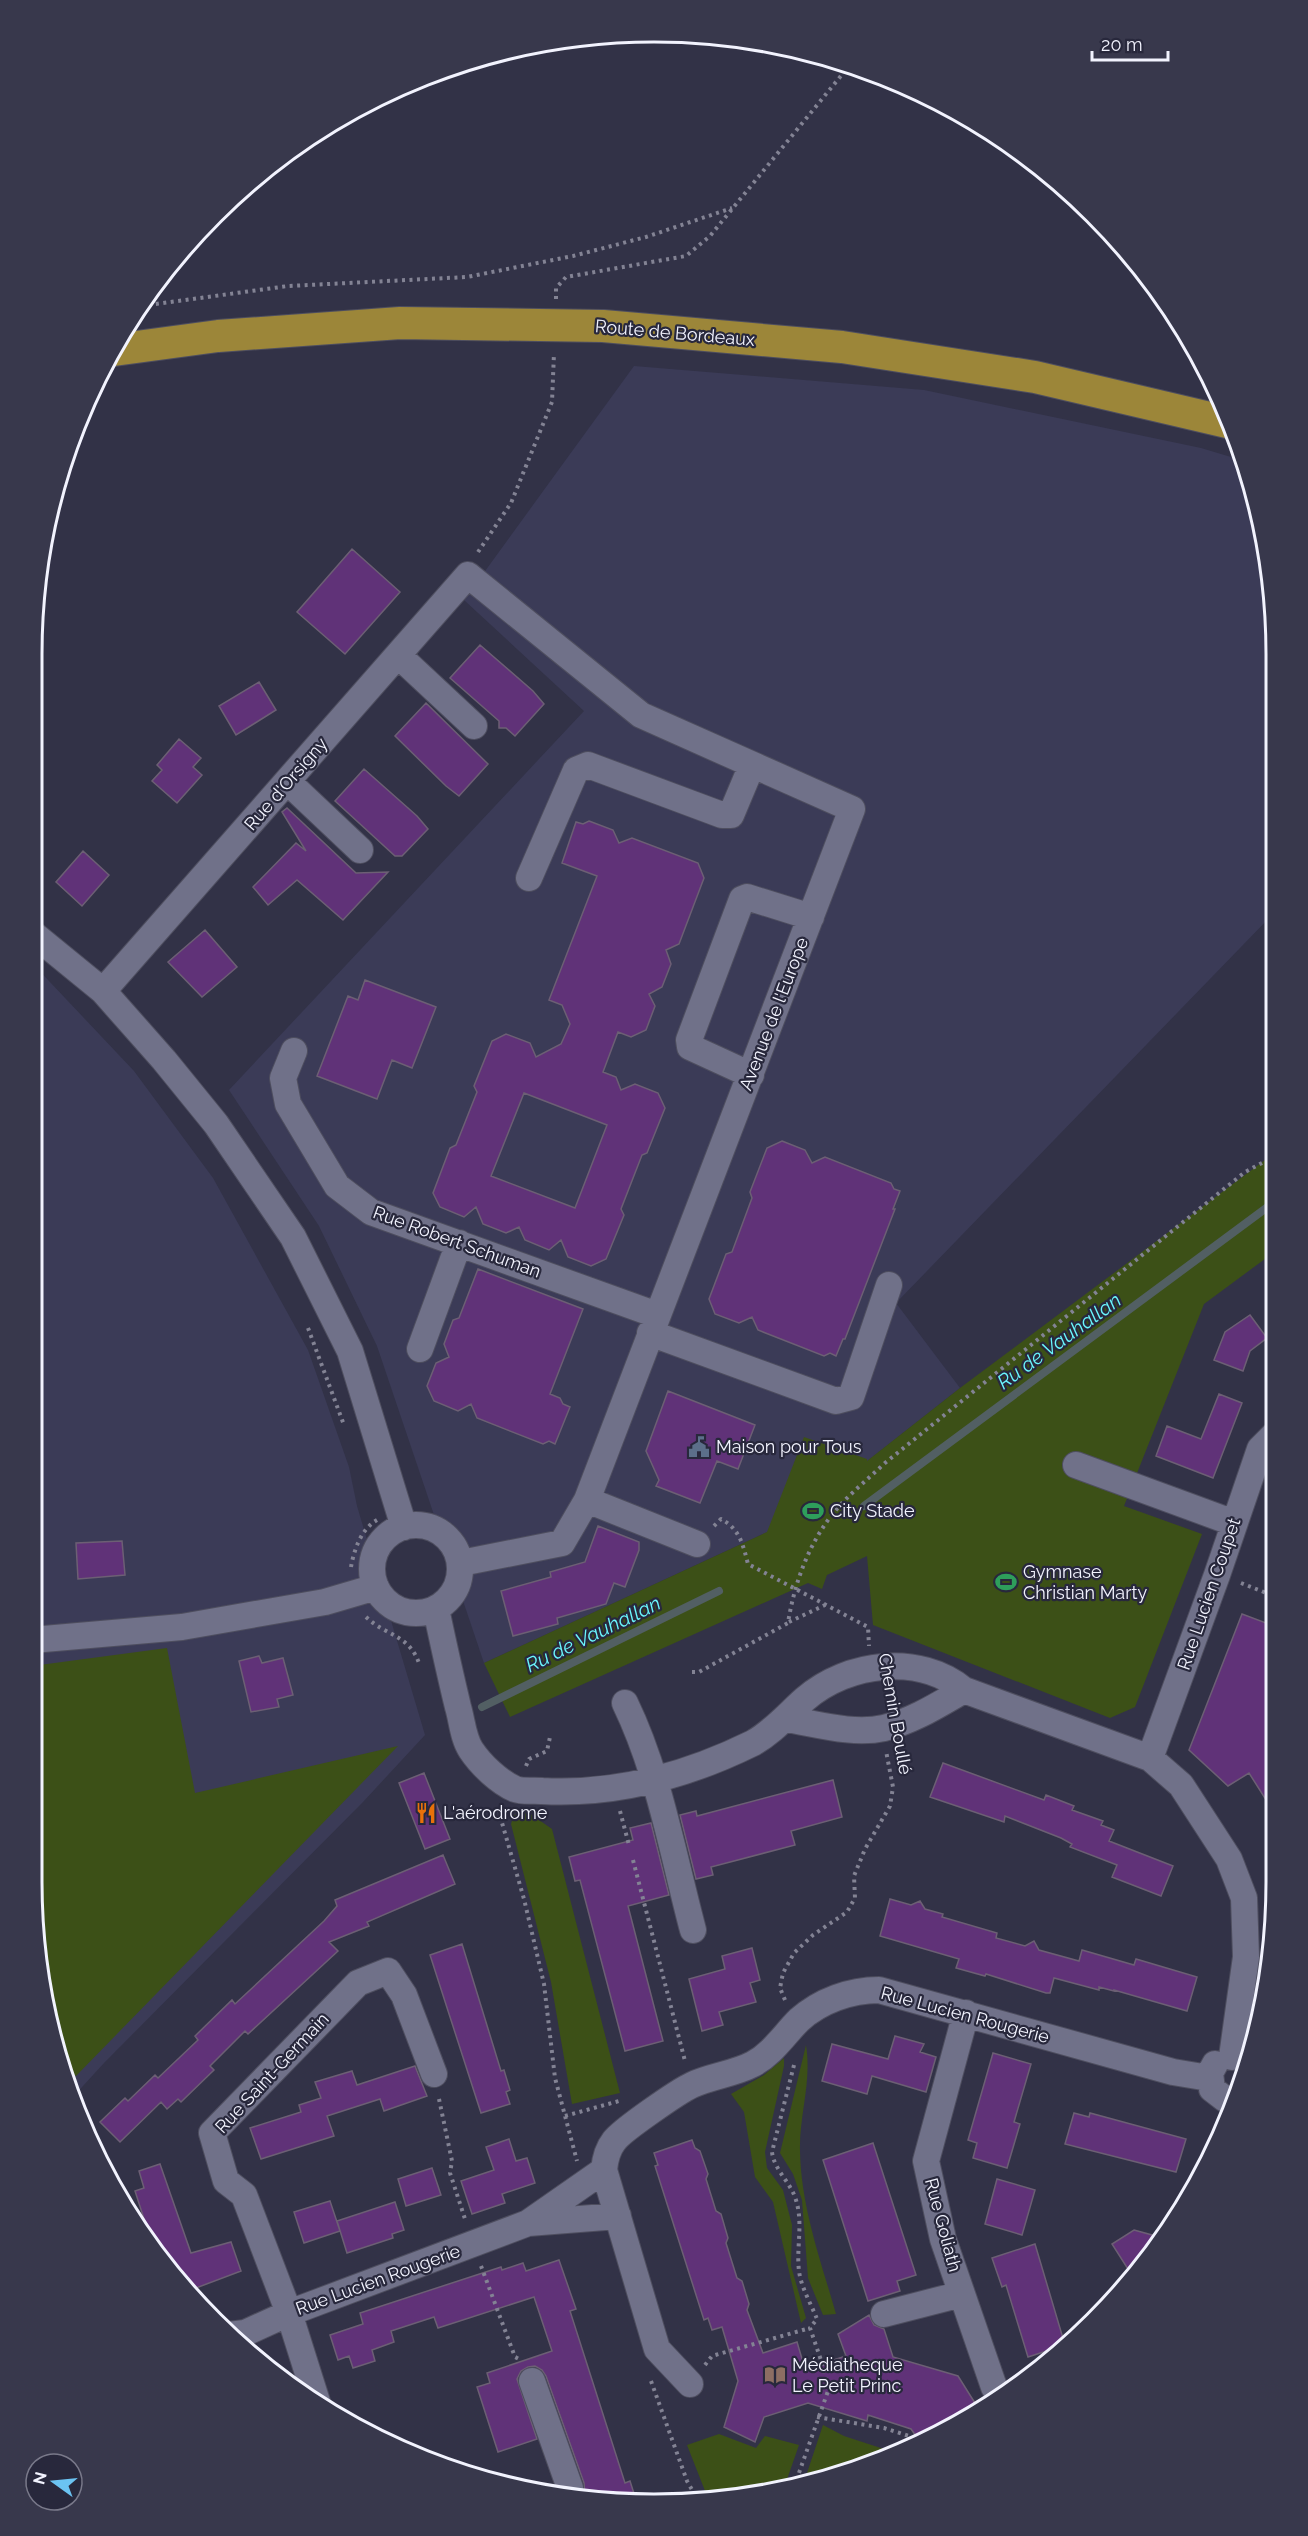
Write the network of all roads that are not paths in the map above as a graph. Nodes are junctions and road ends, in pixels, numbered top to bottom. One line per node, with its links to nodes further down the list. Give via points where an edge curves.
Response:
1 (124, 349): 2 (main road, Route de Bordeaux, via 218,336 400,323 603,326 842,347 1035,377)
2 (1219, 420)
3 (468, 575): 4 (street, Rue d'Orsigny); 6 (street, Avenue de l'Europe, via 641,715)
4 (399, 656): 5 (street); 7 (street, Rue d'Orsigny)
5 (474, 726)
6 (752, 765): 9 (street, via 731,815 588,765 576,770); 10 (street, Avenue de l'Europe, via 852,809)
7 (288, 782): 8 (street); 12 (street, Rue d'Orsigny)
8 (360, 850)
9 (529, 878)
10 (811, 917): 14 (street, Avenue de l'Europe); 14 (street, via 747,897 741,899 689,1040 690,1047)
11 (42, 940): 12 (street)
12 (103, 991): 23 (street, via 216,1124 293,1237 350,1351)
13 (294, 1051): 15 (street, Rue Robert Schuman, via 283,1078 288,1104 337,1186 371,1212)
14 (751, 1075): 17 (street, Avenue de l'Europe)
15 (459, 1243): 17 (street, Rue Robert Schuman); 18 (street)
16 (889, 1285): 17 (street, Rue Robert Schuman, via 851,1396 836,1401)
17 (654, 1324): 21 (street, Avenue de l'Europe)
18 (420, 1349)
19 (1266, 1443): 22 (street, Rue Lucien Coupet, via 1260,1449)
20 (1076, 1465): 22 (street)
21 (587, 1500): 24 (street); 25 (street, Avenue de l'Europe, via 561,1543)
22 (1234, 1523): 32 (street, Rue Lucien Coupet)
23 (404, 1527): 25 (street, via 431,1527 443,1534 458,1552); 26 (street, via 380,1544 372,1572)
24 (697, 1544)
25 (461, 1563): 27 (street, via 454,1592)
26 (376, 1587): 27 (street, via 394,1608 408,1613); 28 (street, via 325,1602 182,1627)
27 (436, 1609): 33 (street, via 470,1749 497,1777 517,1790 565,1791)
28 (42, 1639)
29 (964, 1690): 31 (street, via 921,1715 882,1728 850,1729); 31 (street, via 949,1678 914,1668 871,1667 831,1680); 32 (street)
30 (625, 1703): 33 (street)
31 (786, 1719): 33 (street, via 755,1742)
32 (1150, 1758): 36 (street, via 1181,1785 1200,1813 1229,1858 1244,1898 1246,1957)
33 (654, 1780): 34 (street)
34 (693, 1930)
35 (966, 2013): 39 (street, Rue Lucien Rougerie, via 1173,2072); 41 (street, Rue Lucien Rougerie, via 879,1990 859,1990 825,2003 800,2019 753,2064 691,2085 614,2140 605,2156); 44 (street, Rue Goliath, via 926,2161 944,2239)
36 (1240, 2057)
37 (1240, 2061): 39 (street, via 1220,2060 1213,2065)
38 (434, 2074): 45 (street, Rue Saint-Germain, via 404,1995 388,1971 358,1983 212,2133 226,2181 244,2195)
39 (1209, 2078): 40 (street, via 1212,2089)
40 (1225, 2100)
41 (604, 2170): 42 (street); 43 (street, Rue Lucien Rougerie)
42 (618, 2216): 43 (street, Rue Lucien Rougerie); 49 (street, via 657,2349)
43 (528, 2223): 45 (street, Rue Lucien Rougerie)
44 (962, 2294): 46 (street); 50 (street, Rue Goliath)
45 (289, 2313): 47 (street, Rue Lucien Rougerie); 51 (street, Rue Saint-Germain)
46 (884, 2314)
47 (241, 2334)
48 (532, 2381): 52 (street)
49 (690, 2384)
50 (996, 2390)
51 (313, 2391)
52 (570, 2488)

